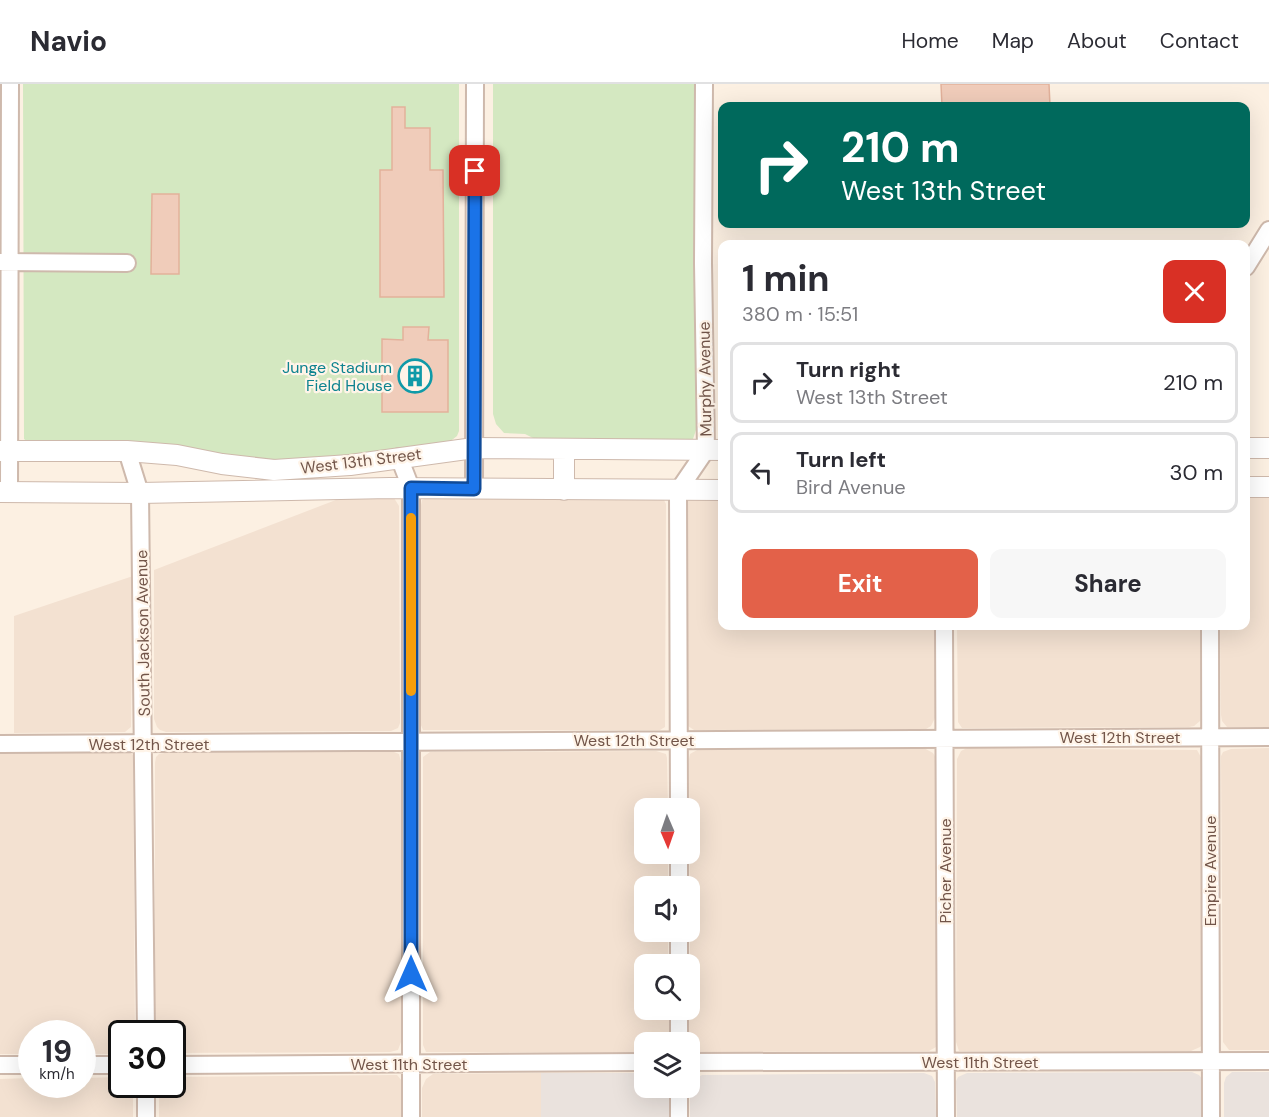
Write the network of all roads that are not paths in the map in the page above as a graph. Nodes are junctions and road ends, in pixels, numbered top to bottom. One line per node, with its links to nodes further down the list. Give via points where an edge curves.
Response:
1 (10, 84): 6 (street)
2 (475, 84): 8 (street)
3 (704, 84): 12 (street, Murphy Avenue, via 703,263)
4 (1269, 230): 5 (street)
5 (1250, 261)
6 (5, 262): 7 (street); 13 (street)
7 (127, 263)
8 (474, 447): 11 (street, West 13th Street); 15 (street, West 13th Street); 19 (street)
9 (1250, 448): 10 (street)
10 (1269, 448)
11 (564, 450): 12 (street, West 13th Street); 20 (street)
12 (714, 450): 22 (street, Murphy Avenue)
13 (5, 451): 14 (street, West 13th Street); 23 (street)
14 (127, 452): 15 (street, West 13th Street, via 177,454 274,470); 24 (street, South Jackson Avenue)
15 (399, 457): 18 (street)
16 (1250, 487): 17 (street)
17 (1269, 487)
18 (411, 488): 19 (street, West 13th Street); 24 (street, West 13th Street); 31 (street)
19 (474, 489): 20 (street, West 13th Street)
20 (564, 490): 22 (street, West 13th Street)
21 (718, 490): 22 (street, West 13th Street)
22 (678, 491): 30 (street)
23 (5, 492): 24 (street, West 13th Street)
24 (140, 493): 32 (street, South Jackson Avenue)
25 (944, 630): 27 (street, Picher Avenue)
26 (1210, 630): 28 (street, Empire Avenue)
27 (944, 737): 28 (street, West 12th Street); 30 (street, West 12th Street); 40 (street, Picher Avenue)
28 (1210, 737): 29 (street, West 12th Street); 36 (street, Empire Avenue)
29 (1269, 737)
30 (679, 740): 31 (street, West 12th Street); 34 (street)
31 (411, 742): 32 (street, West 12th Street); 41 (street)
32 (144, 743): 33 (street, West 12th Street); 35 (street, South Jackson Avenue)
33 (0, 744)
34 (679, 798)
35 (146, 1020)
36 (1211, 1060): 37 (street, West 11th Street); 40 (street, West 11th Street); 51 (street, Empire Avenue)
37 (1269, 1061)
38 (634, 1062): 41 (street, West 11th Street)
39 (700, 1062): 40 (street, West 11th Street)
40 (946, 1062): 50 (street, Picher Avenue)
41 (411, 1064): 44 (street, West 11th Street); 48 (street)
42 (0, 1065): 43 (street)
43 (18, 1065)
44 (186, 1065)
45 (146, 1098): 47 (street)
46 (679, 1098): 49 (street)
47 (146, 1117)
48 (411, 1117)
49 (679, 1117)
50 (946, 1117)
51 (1211, 1117)

